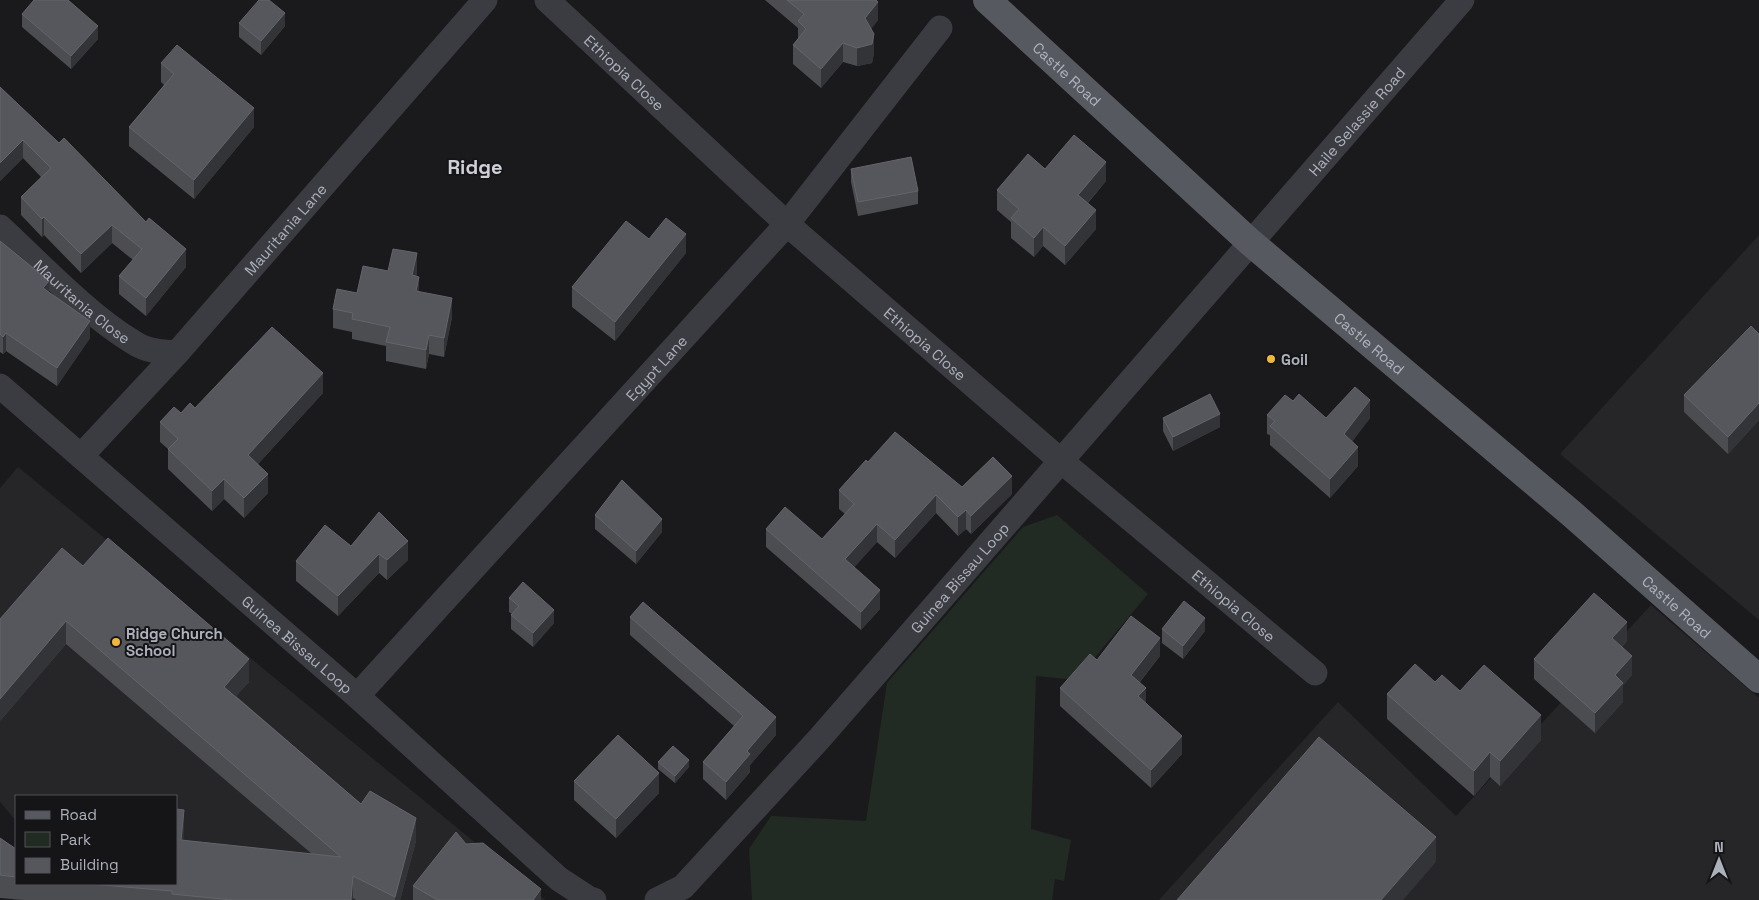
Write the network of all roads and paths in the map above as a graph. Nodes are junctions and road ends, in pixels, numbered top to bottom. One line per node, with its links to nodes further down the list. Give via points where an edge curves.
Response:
1 (485, 0): 9 (street, Mauritania Lane)
2 (547, 0): 6 (street, Ethiopia Close)
3 (986, 0): 8 (main road, Castle Road)
4 (1462, 0): 8 (street, Haile Selassie Road)
5 (940, 28): 6 (street, Egypt Lane)
6 (787, 224): 12 (street, Ethiopia Close); 15 (street, Egypt Lane)
7 (0, 228): 9 (street, Mauritania Close, via 98,317 134,343 154,351)
8 (1250, 242): 12 (street, Guinea Bissau Loop); 14 (main road, Castle Road, via 1572,514)
9 (177, 353): 11 (street, Mauritania Lane)
10 (0, 386): 11 (street, Guinea Bissau Loop)
11 (82, 456): 15 (street, Guinea Bissau Loop)
12 (1060, 460): 13 (street, Ethiopia Close); 17 (street, Guinea Bissau Loop, via 806,754 683,887)
13 (1315, 673)
14 (1759, 679)
15 (357, 696): 16 (street, Guinea Bissau Loop, via 559,879)
16 (594, 900)
17 (657, 900)

